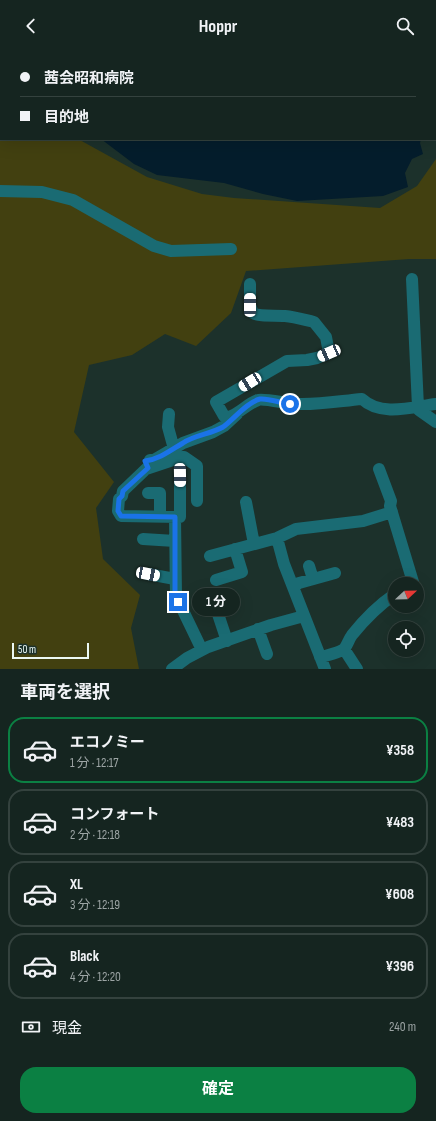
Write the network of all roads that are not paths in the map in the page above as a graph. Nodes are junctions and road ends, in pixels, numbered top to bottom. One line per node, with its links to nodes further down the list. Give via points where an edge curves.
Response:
1 (0, 191): 2 (street, via 42,192 73,200 154,246 171,251)
2 (230, 248)
3 (412, 279): 6 (street)
4 (250, 284): 8 (street, via 250,305 253,313 314,322 326,337 329,353 307,360 287,361 216,402 224,416)
5 (436, 404): 6 (street)
6 (418, 407): 8 (street, via 380,409 368,405 362,399 298,404 265,399 258,400); 9 (street)
7 (169, 414): 10 (street, via 168,427)
8 (237, 414): 10 (street, via 224,426)
9 (436, 422)
10 (174, 449): 11 (street)
11 (147, 464): 15 (street, via 184,457 196,466); 18 (street, via 123,491 118,511 121,516)
12 (379, 469): 17 (street, via 391,501)
13 (180, 475): 19 (street, via 180,517)
14 (148, 492): 18 (street, via 160,493)
15 (197, 501)
16 (246, 502): 23 (street)
17 (392, 512): 20 (street, via 352,523 296,529); 29 (street)
18 (160, 516): 19 (street)
19 (175, 517): 22 (street)
20 (277, 538): 23 (street); 33 (street)
21 (143, 540): 22 (street)
22 (176, 541): 30 (street)
23 (254, 544): 24 (street)
24 (235, 549): 25 (street); 32 (street, via 242,572)
25 (210, 556)
26 (309, 566): 31 (street)
27 (335, 573): 31 (street)
28 (148, 574): 30 (street)
29 (412, 577)
30 (175, 579): 40 (street, via 178,602)
31 (313, 579): 33 (street)
32 (216, 580)
33 (293, 587): 36 (street)
34 (212, 596): 38 (street)
35 (388, 600): 39 (street, via 365,620)
36 (304, 616): 37 (street); 42 (street)
37 (258, 629): 38 (street); 41 (street)
38 (227, 641): 40 (street)
39 (344, 649): 42 (street); 45 (street)
40 (202, 650): 43 (street)
41 (267, 654)
42 (320, 657): 44 (street)
43 (172, 669)
44 (325, 669)
45 (357, 669)

